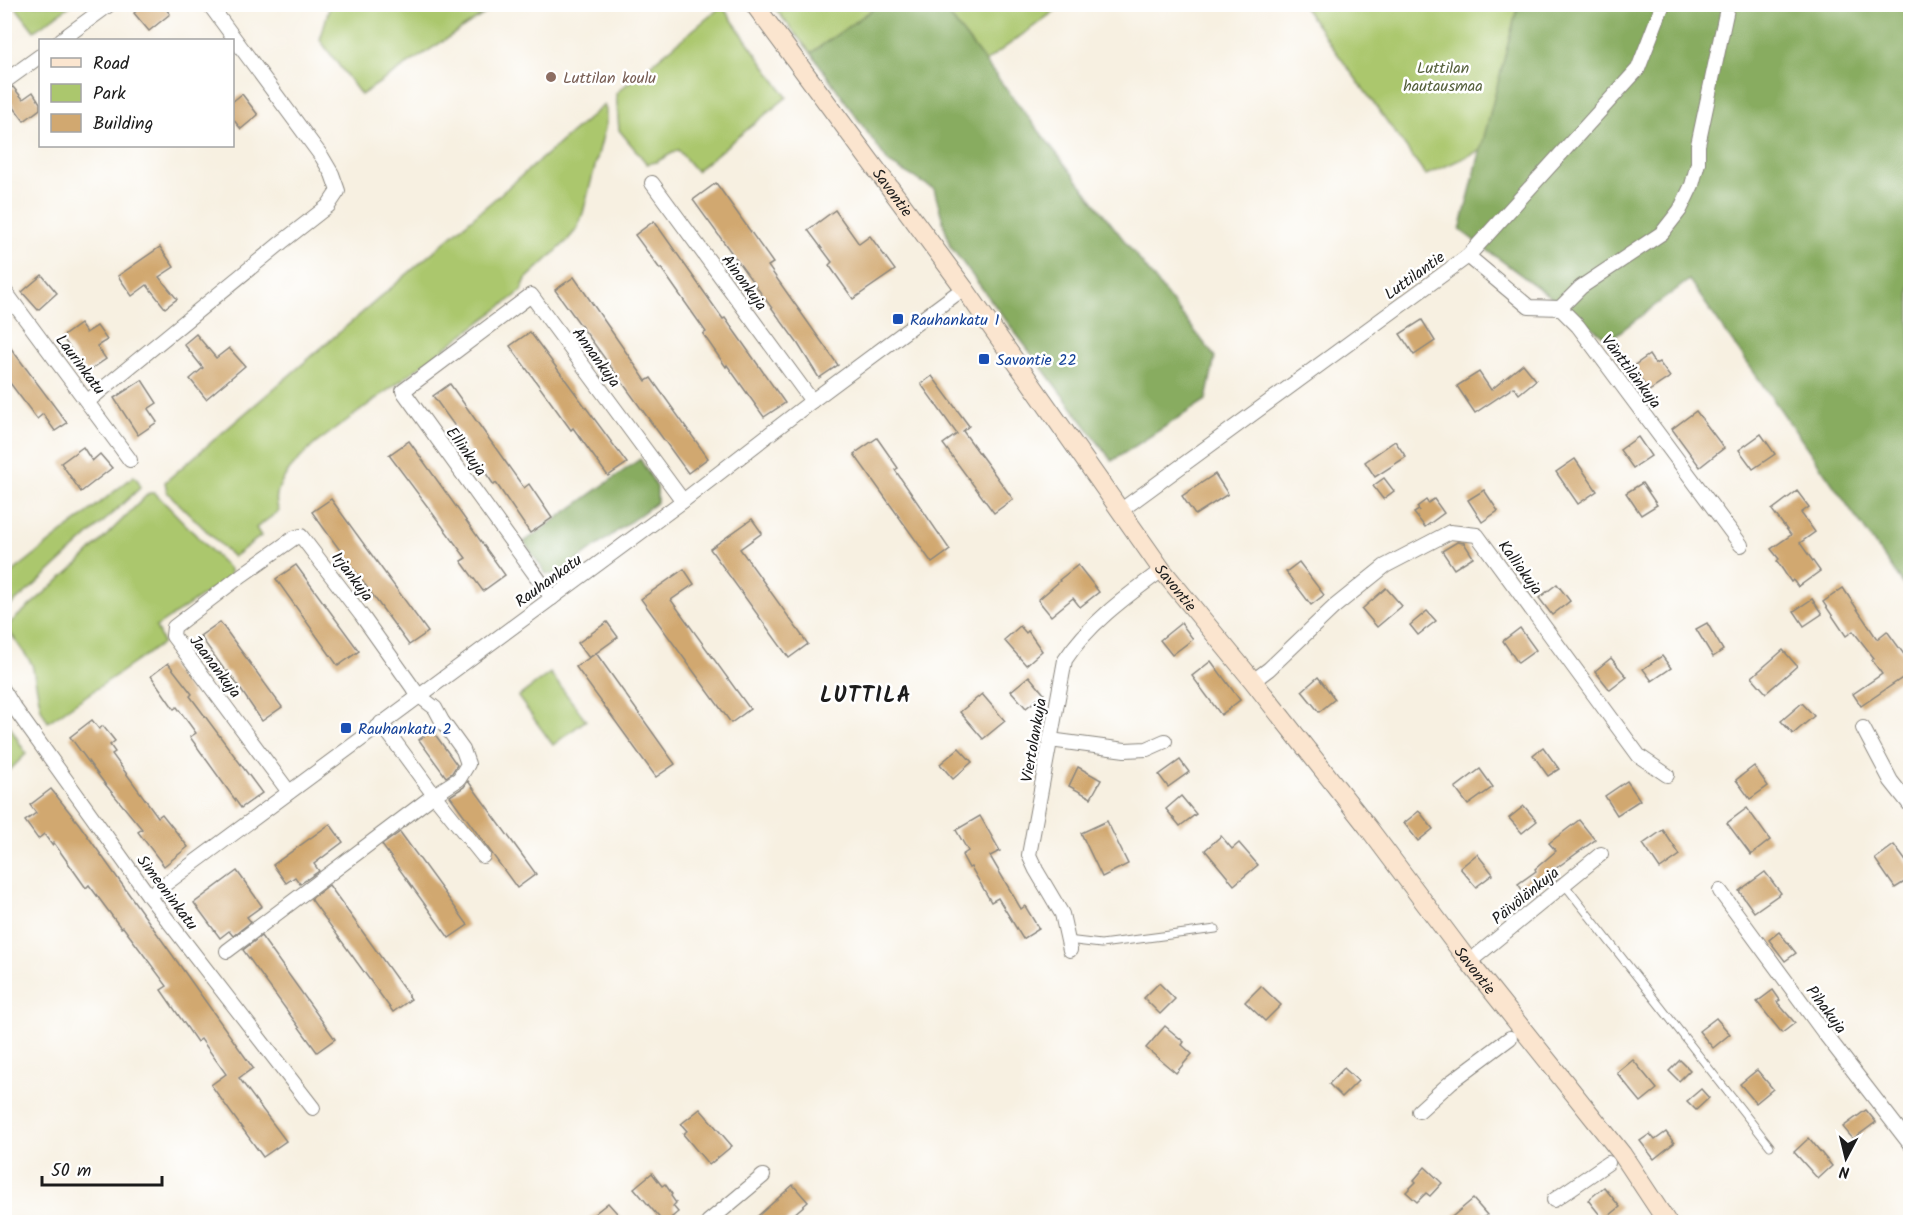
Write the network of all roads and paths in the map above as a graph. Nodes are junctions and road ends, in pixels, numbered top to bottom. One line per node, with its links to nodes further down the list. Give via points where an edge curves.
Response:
1 (110, 4): 6 (street)
2 (209, 4): 15 (street, via 322,157 338,191 328,206)
3 (754, 4): 11 (street, Savontie)
4 (1663, 4): 10 (street, Luttilantie, via 1638,69)
5 (1728, 4): 13 (street, via 1698,145 1698,163 1680,210 1662,233 1581,287)
6 (62, 39)
7 (39, 57): 8 (street)
8 (4, 82)
9 (652, 183): 16 (street, Ainonkuja)
10 (1468, 256): 13 (street, via 1529,307); 19 (street, Luttilantie)
11 (964, 288): 16 (street, Rauhankatu); 19 (street, Savontie)
12 (4, 290): 15 (street, Laurinkatu)
13 (1560, 308): 20 (street, Vänttilänkuja, via 1578,326)
14 (469, 341): 18 (street, Annankuja, via 531,295); 23 (street, Ellinkuja, via 403,391)
15 (88, 401): 17 (street, Laurinkatu)
16 (812, 401): 18 (street, Rauhankatu)
17 (130, 460)
18 (683, 501): 23 (street, Rauhankatu)
19 (1120, 511): 21 (street, Savontie)
20 (1741, 545)
21 (1162, 570): 24 (street, Savontie); 29 (street, Viertolankuja, via 1076,643 1065,660)
22 (242, 574): 26 (street, Irjankuja, via 301,536); 32 (street, Jaanankuja, via 174,627 173,636)
23 (552, 598): 26 (street, Rauhankatu)
24 (1253, 681): 31 (street, Kalliokuja, via 1385,566 1450,531 1477,535 1639,756); 43 (street, Savontie)
25 (4, 691): 39 (street, Simeoninkatu)
26 (418, 696): 27 (street, Rauhankatu); 33 (street, via 435,708 468,764 459,779)
27 (381, 723): 32 (street, Rauhankatu); 33 (street)
28 (1863, 728): 34 (street, via 1891,781)
29 (1050, 740): 30 (street, via 1125,750 1147,749); 41 (street, Viertolankuja, via 1029,855 1062,914)
30 (1165, 741)
31 (1667, 776)
32 (289, 792): 39 (street, Rauhankatu)
33 (434, 795): 36 (street); 42 (street)
34 (1911, 805)
35 (1601, 854): 37 (street, Päivölänkuja)
36 (483, 856)
37 (1564, 884): 43 (street, Päivölänkuja); 48 (lane)
38 (1720, 891): 47 (street, Pihakuja)
39 (149, 896): 45 (street, Simeoninkatu)
40 (1216, 929): 41 (lane)
41 (1068, 945)
42 (227, 951)
43 (1469, 962): 49 (street, Savontie)
44 (1510, 1038): 46 (street, via 1450,1082)
45 (313, 1108)
46 (1419, 1111)
47 (1911, 1144)
48 (1770, 1146)
49 (1615, 1158): 51 (street); 53 (street, Savontie)
50 (763, 1176): 52 (street)
51 (1554, 1200)
52 (708, 1222)
53 (1666, 1222)

